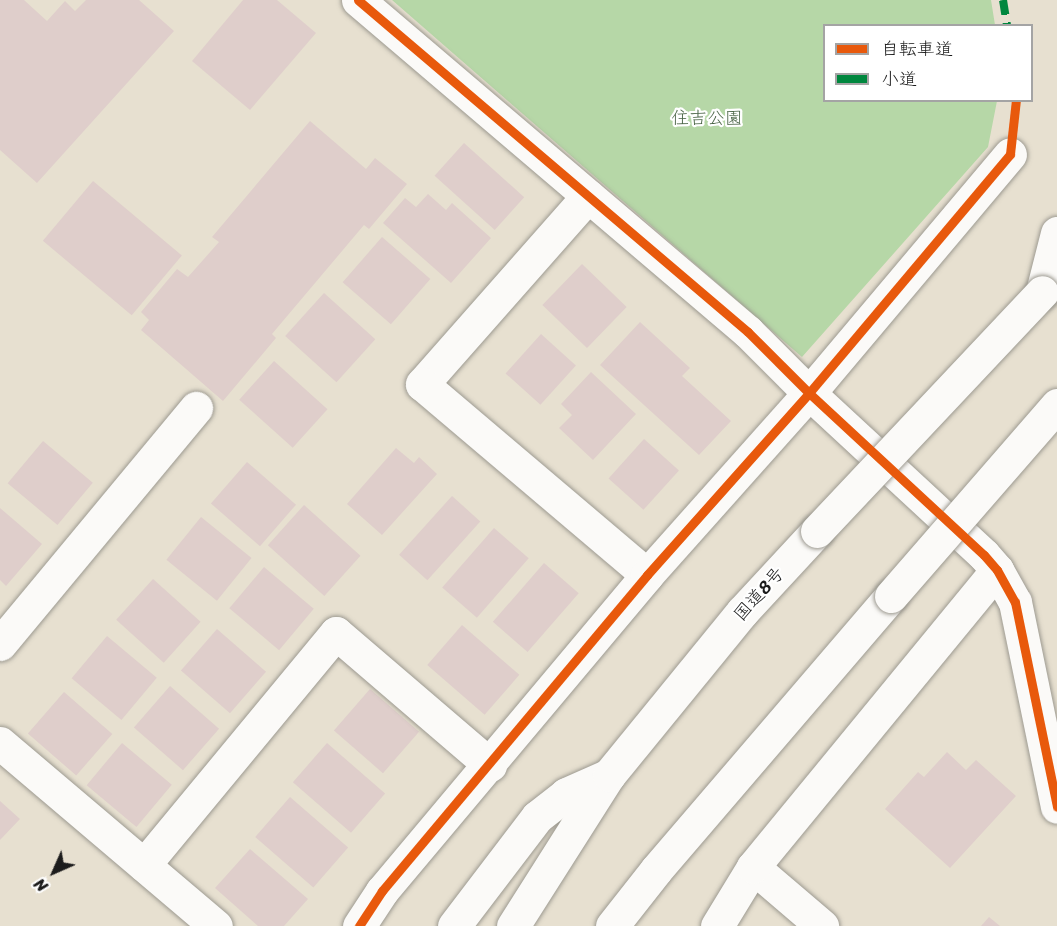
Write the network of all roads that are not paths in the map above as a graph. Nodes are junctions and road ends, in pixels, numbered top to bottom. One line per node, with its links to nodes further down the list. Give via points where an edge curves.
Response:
1 (358, 0): 3 (main road)
2 (1010, 154): 6 (main road)
3 (588, 196): 6 (main road, via 748,332); 10 (main road, via 422,384)
4 (1057, 233): 5 (main road, 国道8号)
5 (1049, 284): 14 (main road, 国道8号, bridge, via 742,612)
6 (809, 393): 9 (main road); 10 (main road)
7 (1057, 405): 18 (main road, bridge)
8 (196, 408): 11 (main road)
9 (997, 570): 15 (main road, via 1015,602); 17 (main road)
10 (647, 575): 13 (main road)
11 (0, 644)
12 (0, 742): 16 (main road)
13 (490, 765): 16 (main road, via 336,633); 20 (main road, via 382,891)
14 (609, 775): 21 (main road, via 566,794 537,817); 22 (main road, 国道8号)
15 (1057, 807)
16 (144, 865): 19 (main road)
17 (753, 867): 25 (main road); 26 (main road)
18 (656, 870): 23 (main road); 24 (main road, via 646,919)
19 (216, 926)
20 (358, 926)
21 (454, 926)
22 (513, 926)
23 (612, 926)
24 (641, 926)
25 (717, 926)
26 (822, 926)

